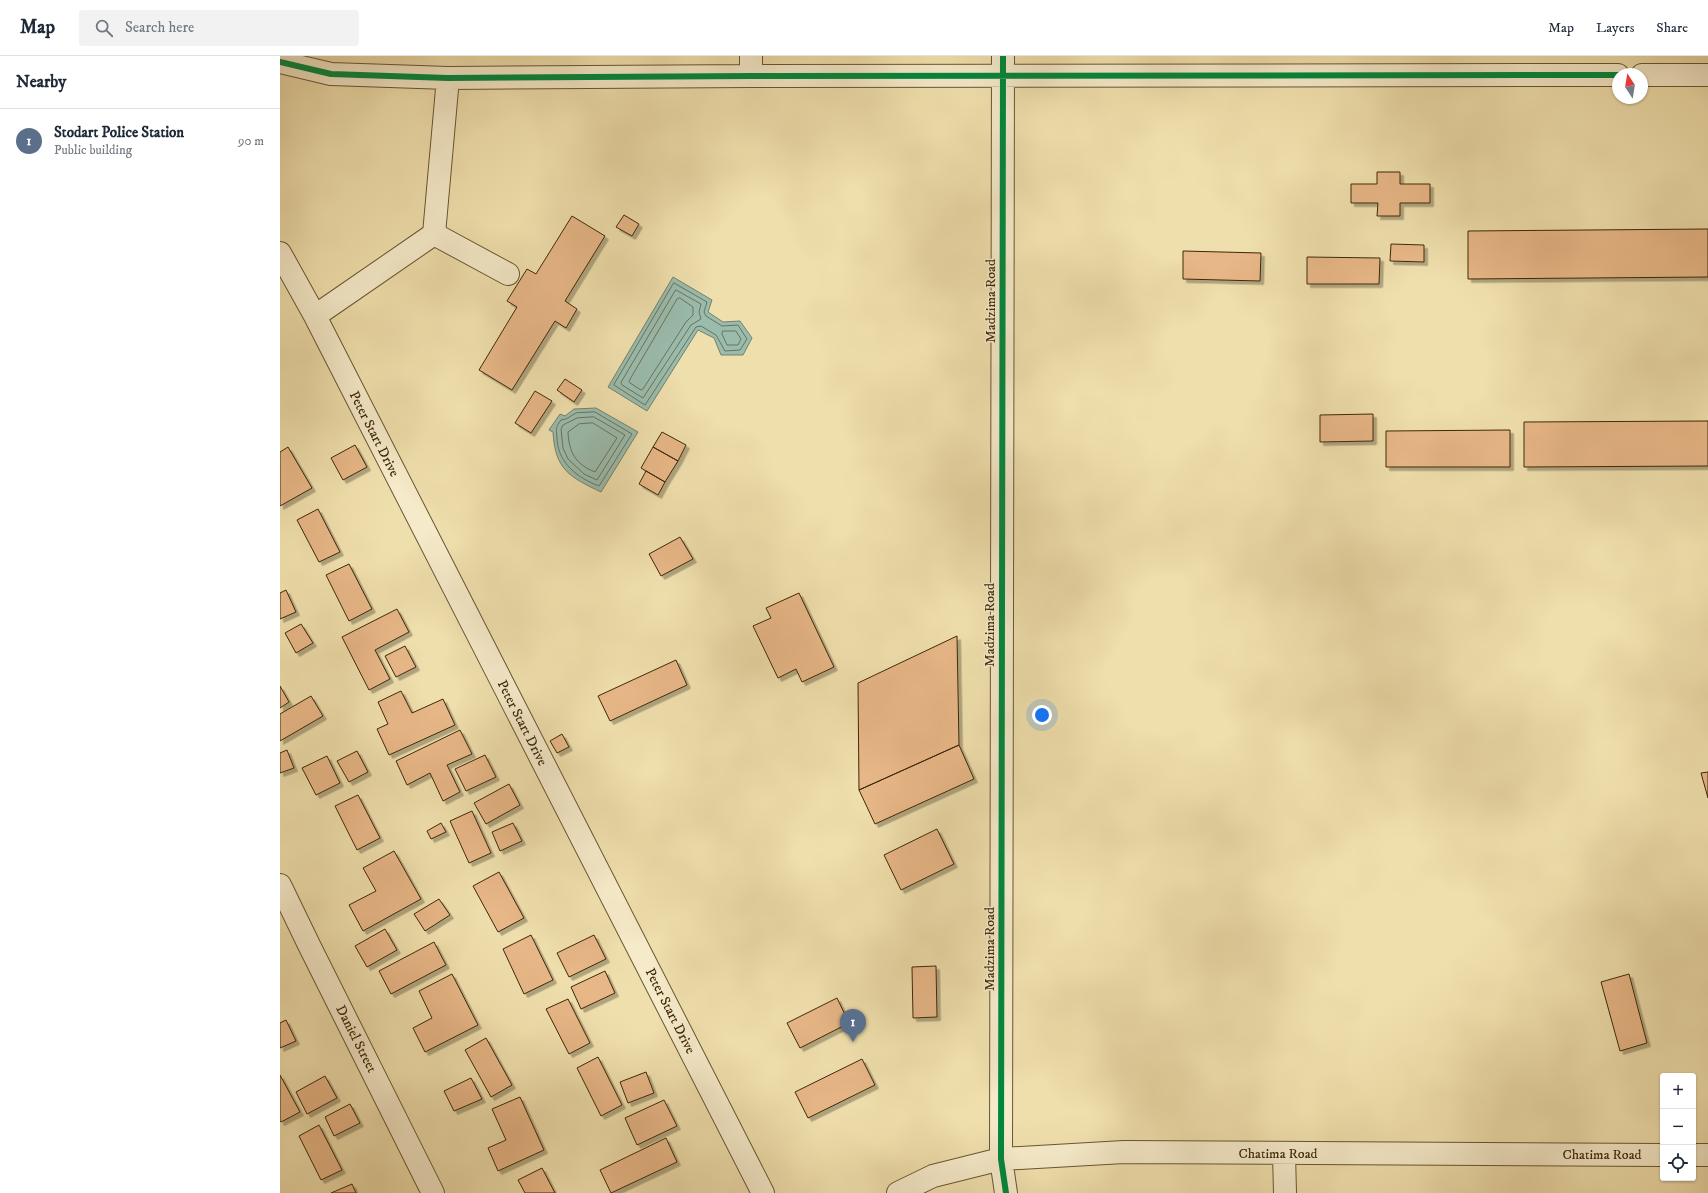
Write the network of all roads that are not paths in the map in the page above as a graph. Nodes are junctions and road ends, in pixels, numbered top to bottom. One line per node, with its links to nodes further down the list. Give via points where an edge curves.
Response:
1 (280, 62): 7 (street, via 330,74)
2 (751, 66): 3 (street); 7 (street)
3 (1003, 66): 4 (street); 17 (street, Madzima Road)
4 (1612, 75)
5 (1648, 75): 6 (street)
6 (1708, 75)
7 (448, 78): 8 (street)
8 (434, 234): 10 (street); 11 (street)
9 (280, 253): 11 (street, Peter Start Drive)
10 (508, 274)
11 (315, 316): 19 (street, Peter Start Drive)
12 (280, 885): 18 (street, Daniel Street)
13 (1284, 1154): 14 (street, Chatima Road); 17 (street, Chatima Road, via 1124,1152); 22 (street)
14 (1660, 1155)
15 (1696, 1155): 16 (street)
16 (1708, 1155)
17 (1001, 1159): 20 (street, Chatima Road, via 933,1176); 21 (street, Madzima Road)
18 (433, 1193)
19 (763, 1193)
20 (898, 1193)
21 (1006, 1193)
22 (1285, 1193)

